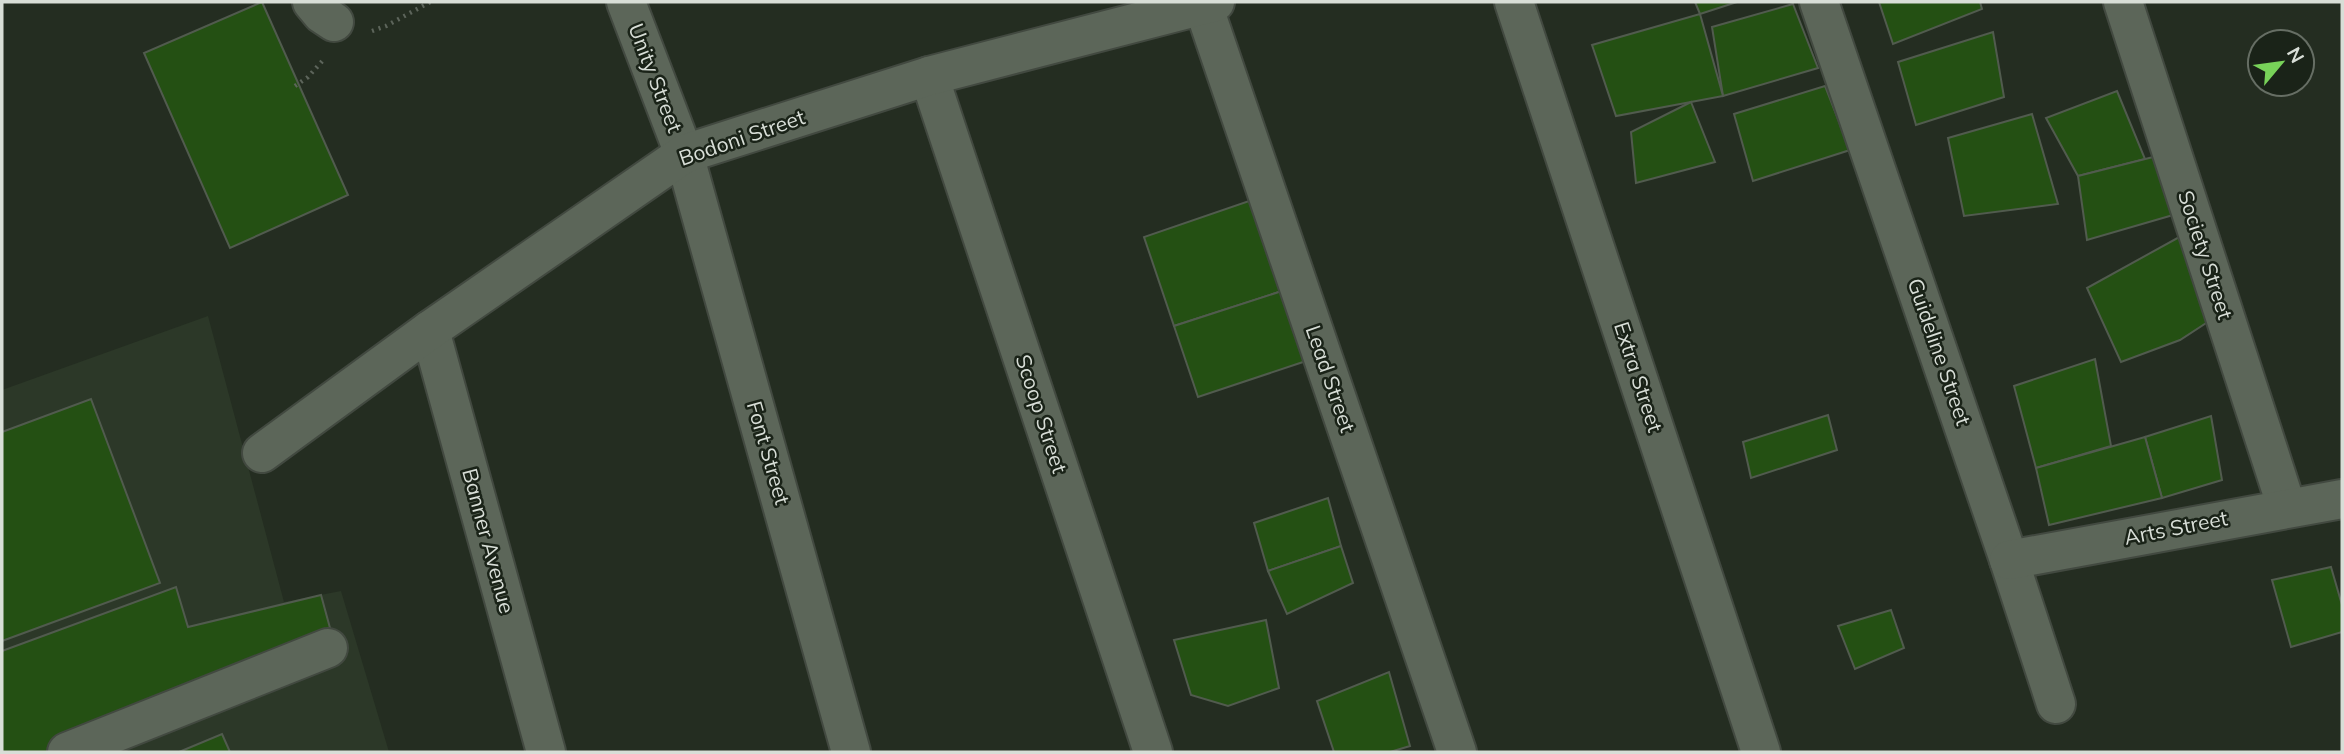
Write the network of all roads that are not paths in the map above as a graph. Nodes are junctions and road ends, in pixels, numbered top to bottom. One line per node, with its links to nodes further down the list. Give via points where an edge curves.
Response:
1 (626, 2): 7 (street, Unity Street)
2 (1514, 2): 20 (street, Extra Street)
3 (1819, 2): 12 (street, Guideline Street)
4 (2123, 2): 11 (street, Society Street)
5 (1209, 4): 6 (street, Bodoni Street); 19 (street, Lead Street)
6 (929, 76): 7 (street, Bodoni Street); 18 (street, Scoop Street)
7 (684, 155): 8 (street, Bodoni Street); 17 (street, Font Street)
8 (430, 330): 9 (street, Bodoni Street); 16 (street, Banner Avenue)
9 (262, 453)
10 (2342, 499): 11 (street, Arts Street)
11 (2287, 508): 12 (street, Arts Street)
12 (2009, 560): 14 (street, Guideline Street)
13 (328, 648): 15 (street)
14 (2056, 704)
15 (66, 752)
16 (546, 752)
17 (851, 752)
18 (1153, 752)
19 (1457, 752)
20 (1761, 752)

